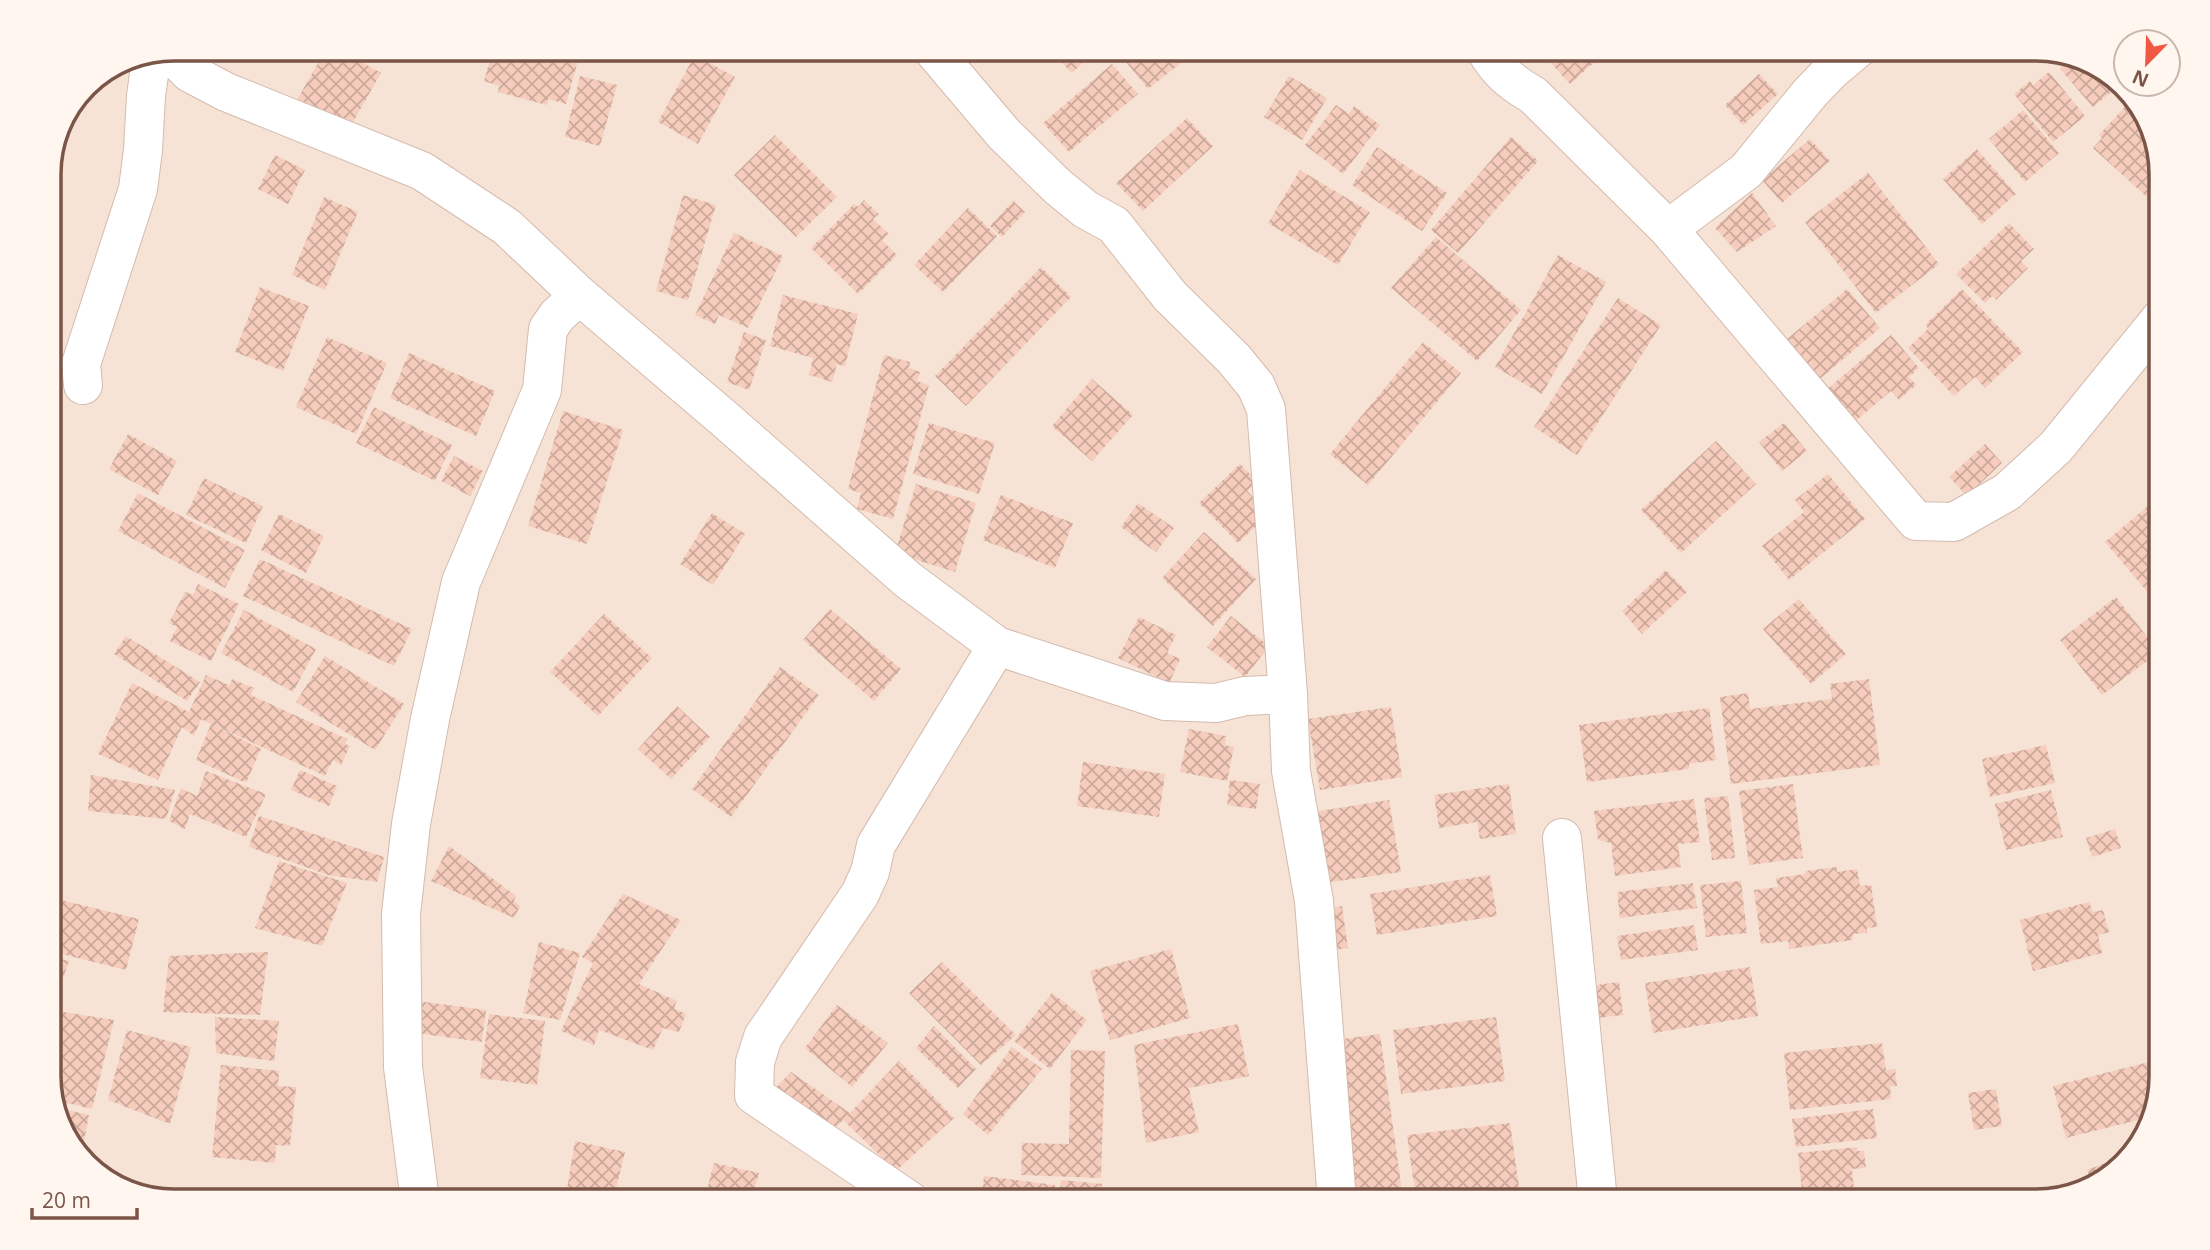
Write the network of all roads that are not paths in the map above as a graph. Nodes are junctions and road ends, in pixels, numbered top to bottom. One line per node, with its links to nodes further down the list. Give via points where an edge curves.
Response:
1 (178, 61): 7 (street, via 190,73 226,92 422,171 508,228)
2 (942, 61): 11 (street, via 1004,134 1049,177 1084,209 1114,225 1170,296 1256,386 1266,409)
3 (1491, 61): 6 (street, via 1510,82 1534,95)
4 (1843, 61): 6 (street, via 1746,171)
5 (151, 63): 9 (street, via 138,189 81,363)
6 (1668, 229): 8 (street, via 1916,521 1954,522 2007,492 2056,447)
7 (579, 295): 10 (street, via 908,580); 13 (street, via 548,329 542,390 461,582 413,811 401,914 403,1067)
8 (2149, 333)
9 (83, 385)
10 (996, 646): 11 (street, via 1165,701 1216,703 1245,695); 14 (street, via 876,845 860,894 763,1037 755,1062 754,1095)
11 (1288, 694): 15 (street, via 1291,771 1314,901)
12 (1562, 838): 16 (street)
13 (418, 1189)
14 (892, 1189)
15 (1336, 1189)
16 (1597, 1189)

